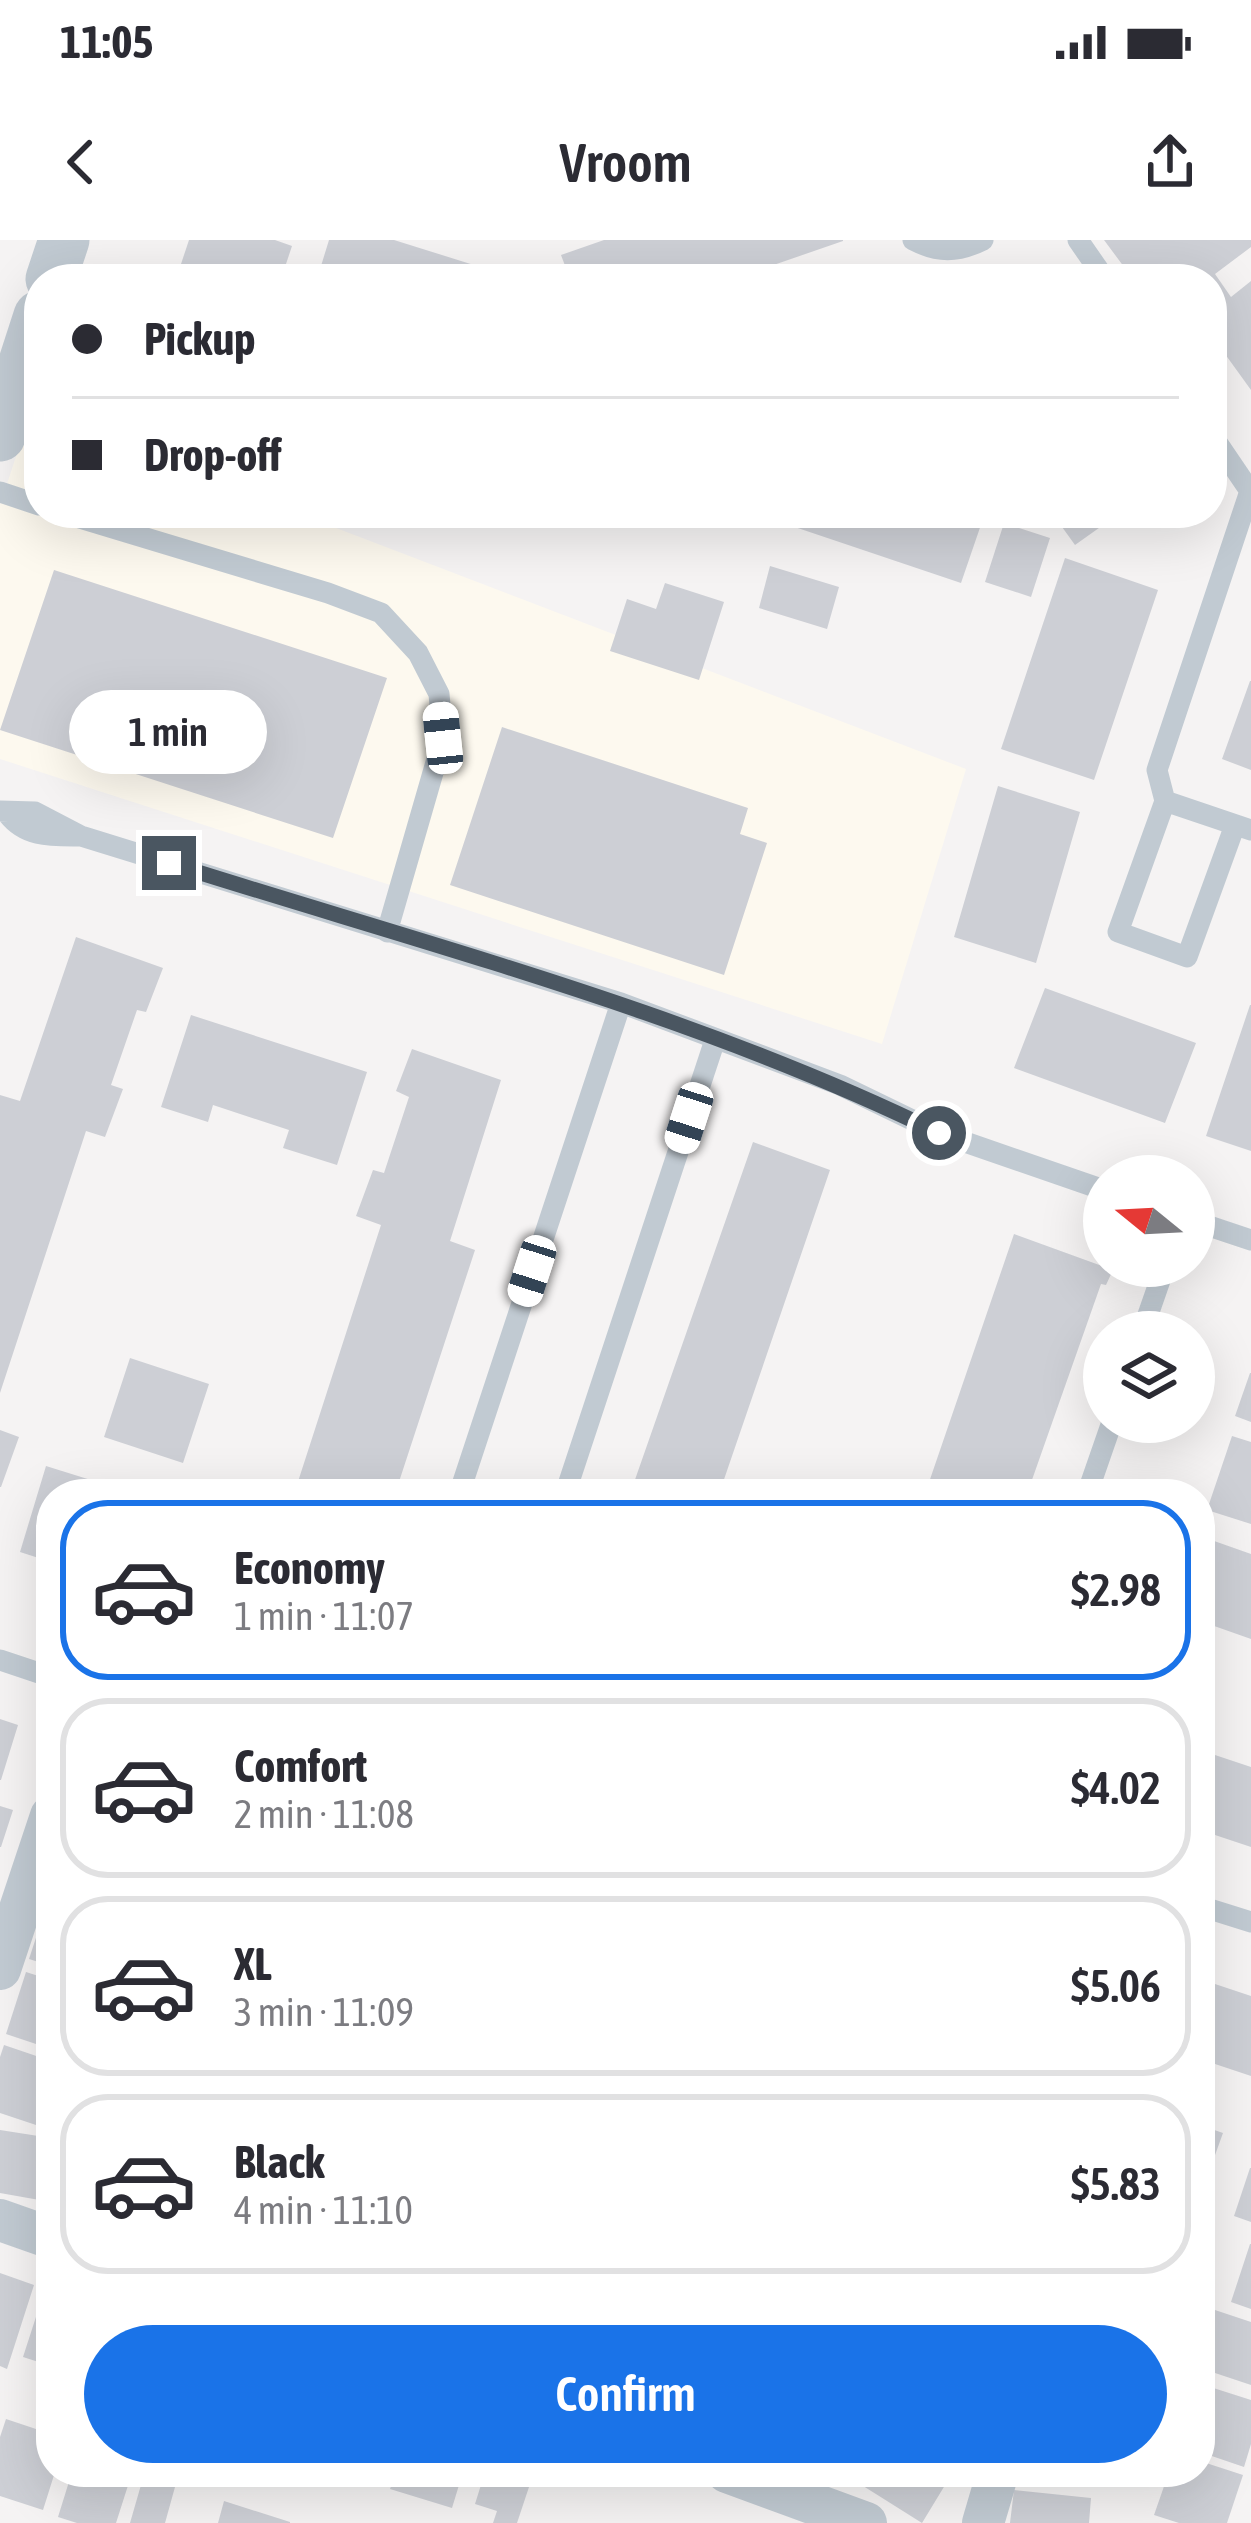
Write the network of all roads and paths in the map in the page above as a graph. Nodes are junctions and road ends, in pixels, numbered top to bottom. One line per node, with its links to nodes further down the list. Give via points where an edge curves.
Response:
1 (913, 240): 2 (lane, via 933,250)
2 (983, 240)
3 (24, 362): 4 (street)
4 (0, 436)
5 (1227, 457): 7 (lane, via 1250,491 1156,770)
6 (113, 528): 10 (lane, via 381,614 418,653 439,694 443,738)
7 (1165, 802): 9 (lane); 9 (lane, via 1118,932 1187,957)
8 (2, 820): 10 (lane, via 47,836 82,836)
9 (1243, 828)
10 (387, 932): 11 (lane)
11 (621, 1003): 12 (lane); 17 (lane)
12 (715, 1040): 13 (lane); 18 (lane)
13 (1083, 1183)
14 (1215, 1228): 15 (lane)
15 (1251, 1240)
16 (1105, 1443): 19 (lane)
17 (464, 1479)
18 (570, 1479)
19 (1092, 1479)
20 (0, 1660): 21 (lane)
21 (36, 1672)
22 (36, 1861): 25 (street)
23 (1215, 1911): 24 (lane)
24 (1251, 1922)
25 (0, 1969)
26 (0, 2220): 27 (street)
27 (36, 2233)
28 (768, 2487): 30 (street)
29 (994, 2487): 31 (street)
30 (866, 2523)
31 (983, 2523)

